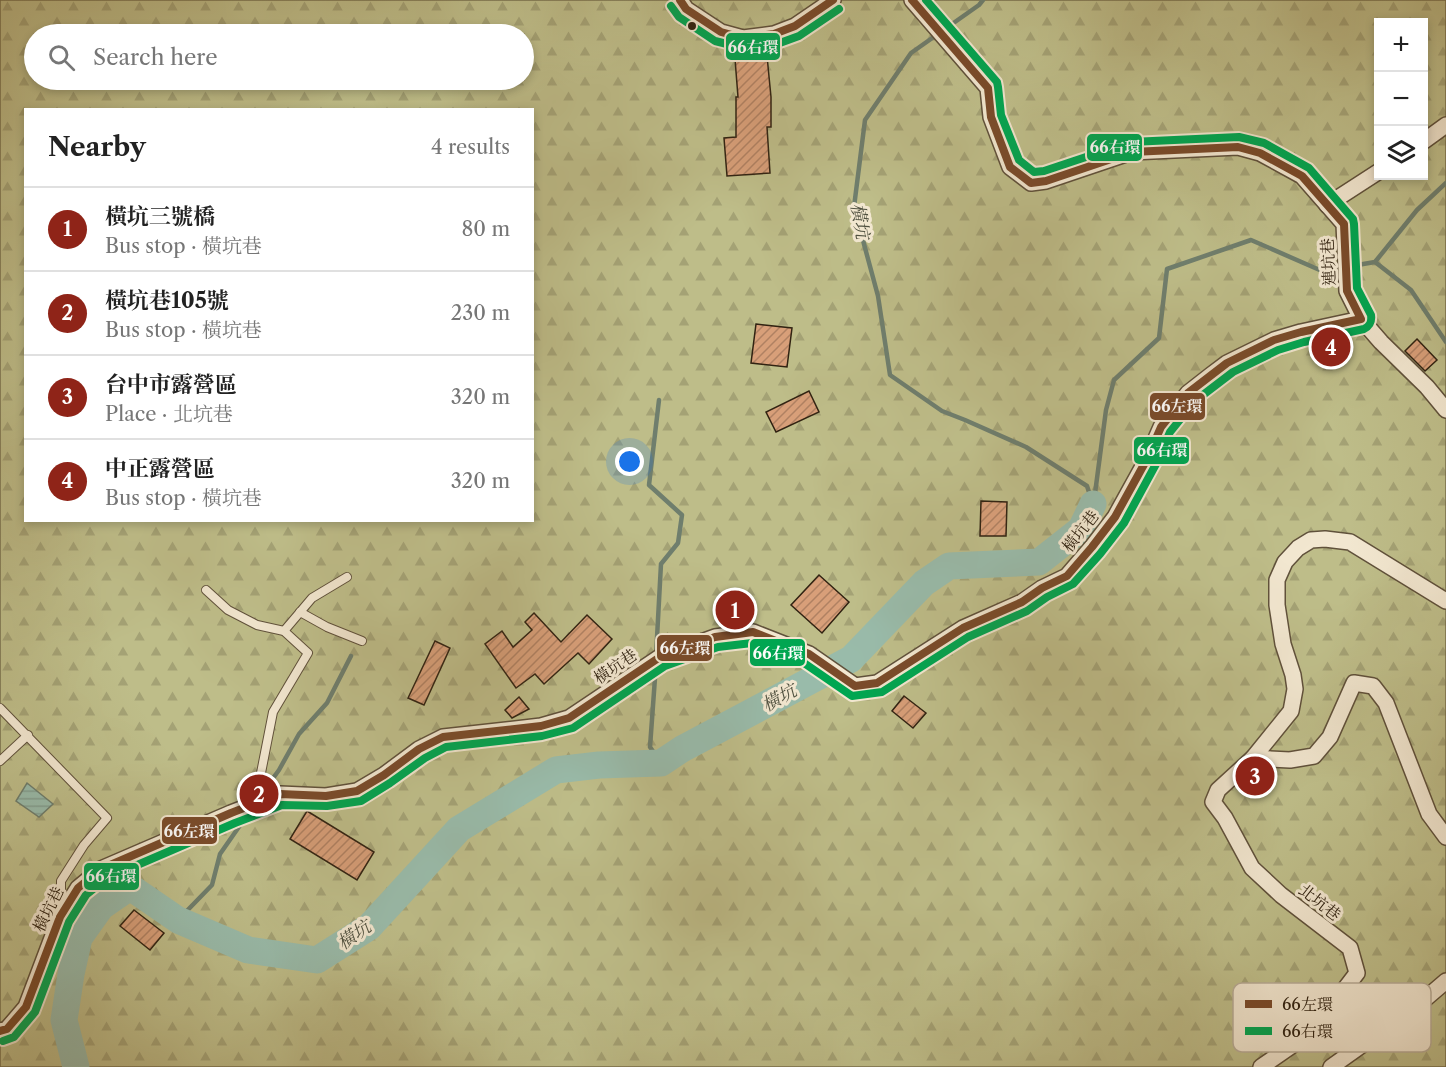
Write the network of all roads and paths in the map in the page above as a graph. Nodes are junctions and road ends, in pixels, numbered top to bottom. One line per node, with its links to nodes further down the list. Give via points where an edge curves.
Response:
1 (680, 0): 2 (street, via 686,9 721,32 743,39 795,26)
2 (833, 0)
3 (912, 0): 7 (street, 連坑巷, via 988,88 992,117 1010,167 1031,183 1132,152 1238,147 1260,153 1302,176)
4 (1446, 125): 5 (street)
5 (1428, 138)
6 (1374, 175): 7 (street)
7 (1327, 204): 8 (street, 連坑巷, via 1344,224 1347,291)
8 (1361, 319): 9 (street); 20 (street, 橫坑巷, via 1274,340 1211,375 1188,393 1161,426 1115,517 1067,576 1022,602 963,628 877,683 855,686 809,654 753,632 716,637 660,657 569,718 541,726 443,737 357,791 326,796 280,794)
9 (1446, 410)
10 (347, 576): 13 (lane, via 312,598)
11 (206, 590): 14 (lane, via 228,610 257,625)
12 (1446, 601): 18 (street, 北坑巷, via 1350,542 1311,540 1298,548 1285,562 1277,580 1283,644 1295,689 1291,711)
13 (300, 612): 14 (lane); 15 (lane)
14 (284, 631): 20 (lane, via 308,653 273,712 260,778)
15 (362, 641)
16 (0, 708): 17 (lane)
17 (28, 735): 19 (lane); 22 (lane, via 107,818 84,844 61,881)
18 (1253, 758): 21 (street, via 1290,760 1314,756 1330,737 1354,683 1373,686 1386,703 1429,814); 24 (street, 北坑巷, via 1218,790 1213,802 1252,867 1281,895 1350,948 1357,973)
19 (0, 761)
20 (242, 808): 22 (street, 橫坑巷, via 101,869 78,888)
21 (1446, 837)
22 (60, 917): 26 (street, 橫坑巷, via 26,1007 7,1029)
23 (1446, 981): 25 (street)
24 (1349, 983)
25 (1431, 994)
26 (0, 1031)
27 (1283, 1052): 29 (street, 北坑巷)
28 (1352, 1052): 30 (street)
29 (1261, 1067)
30 (1331, 1067)

